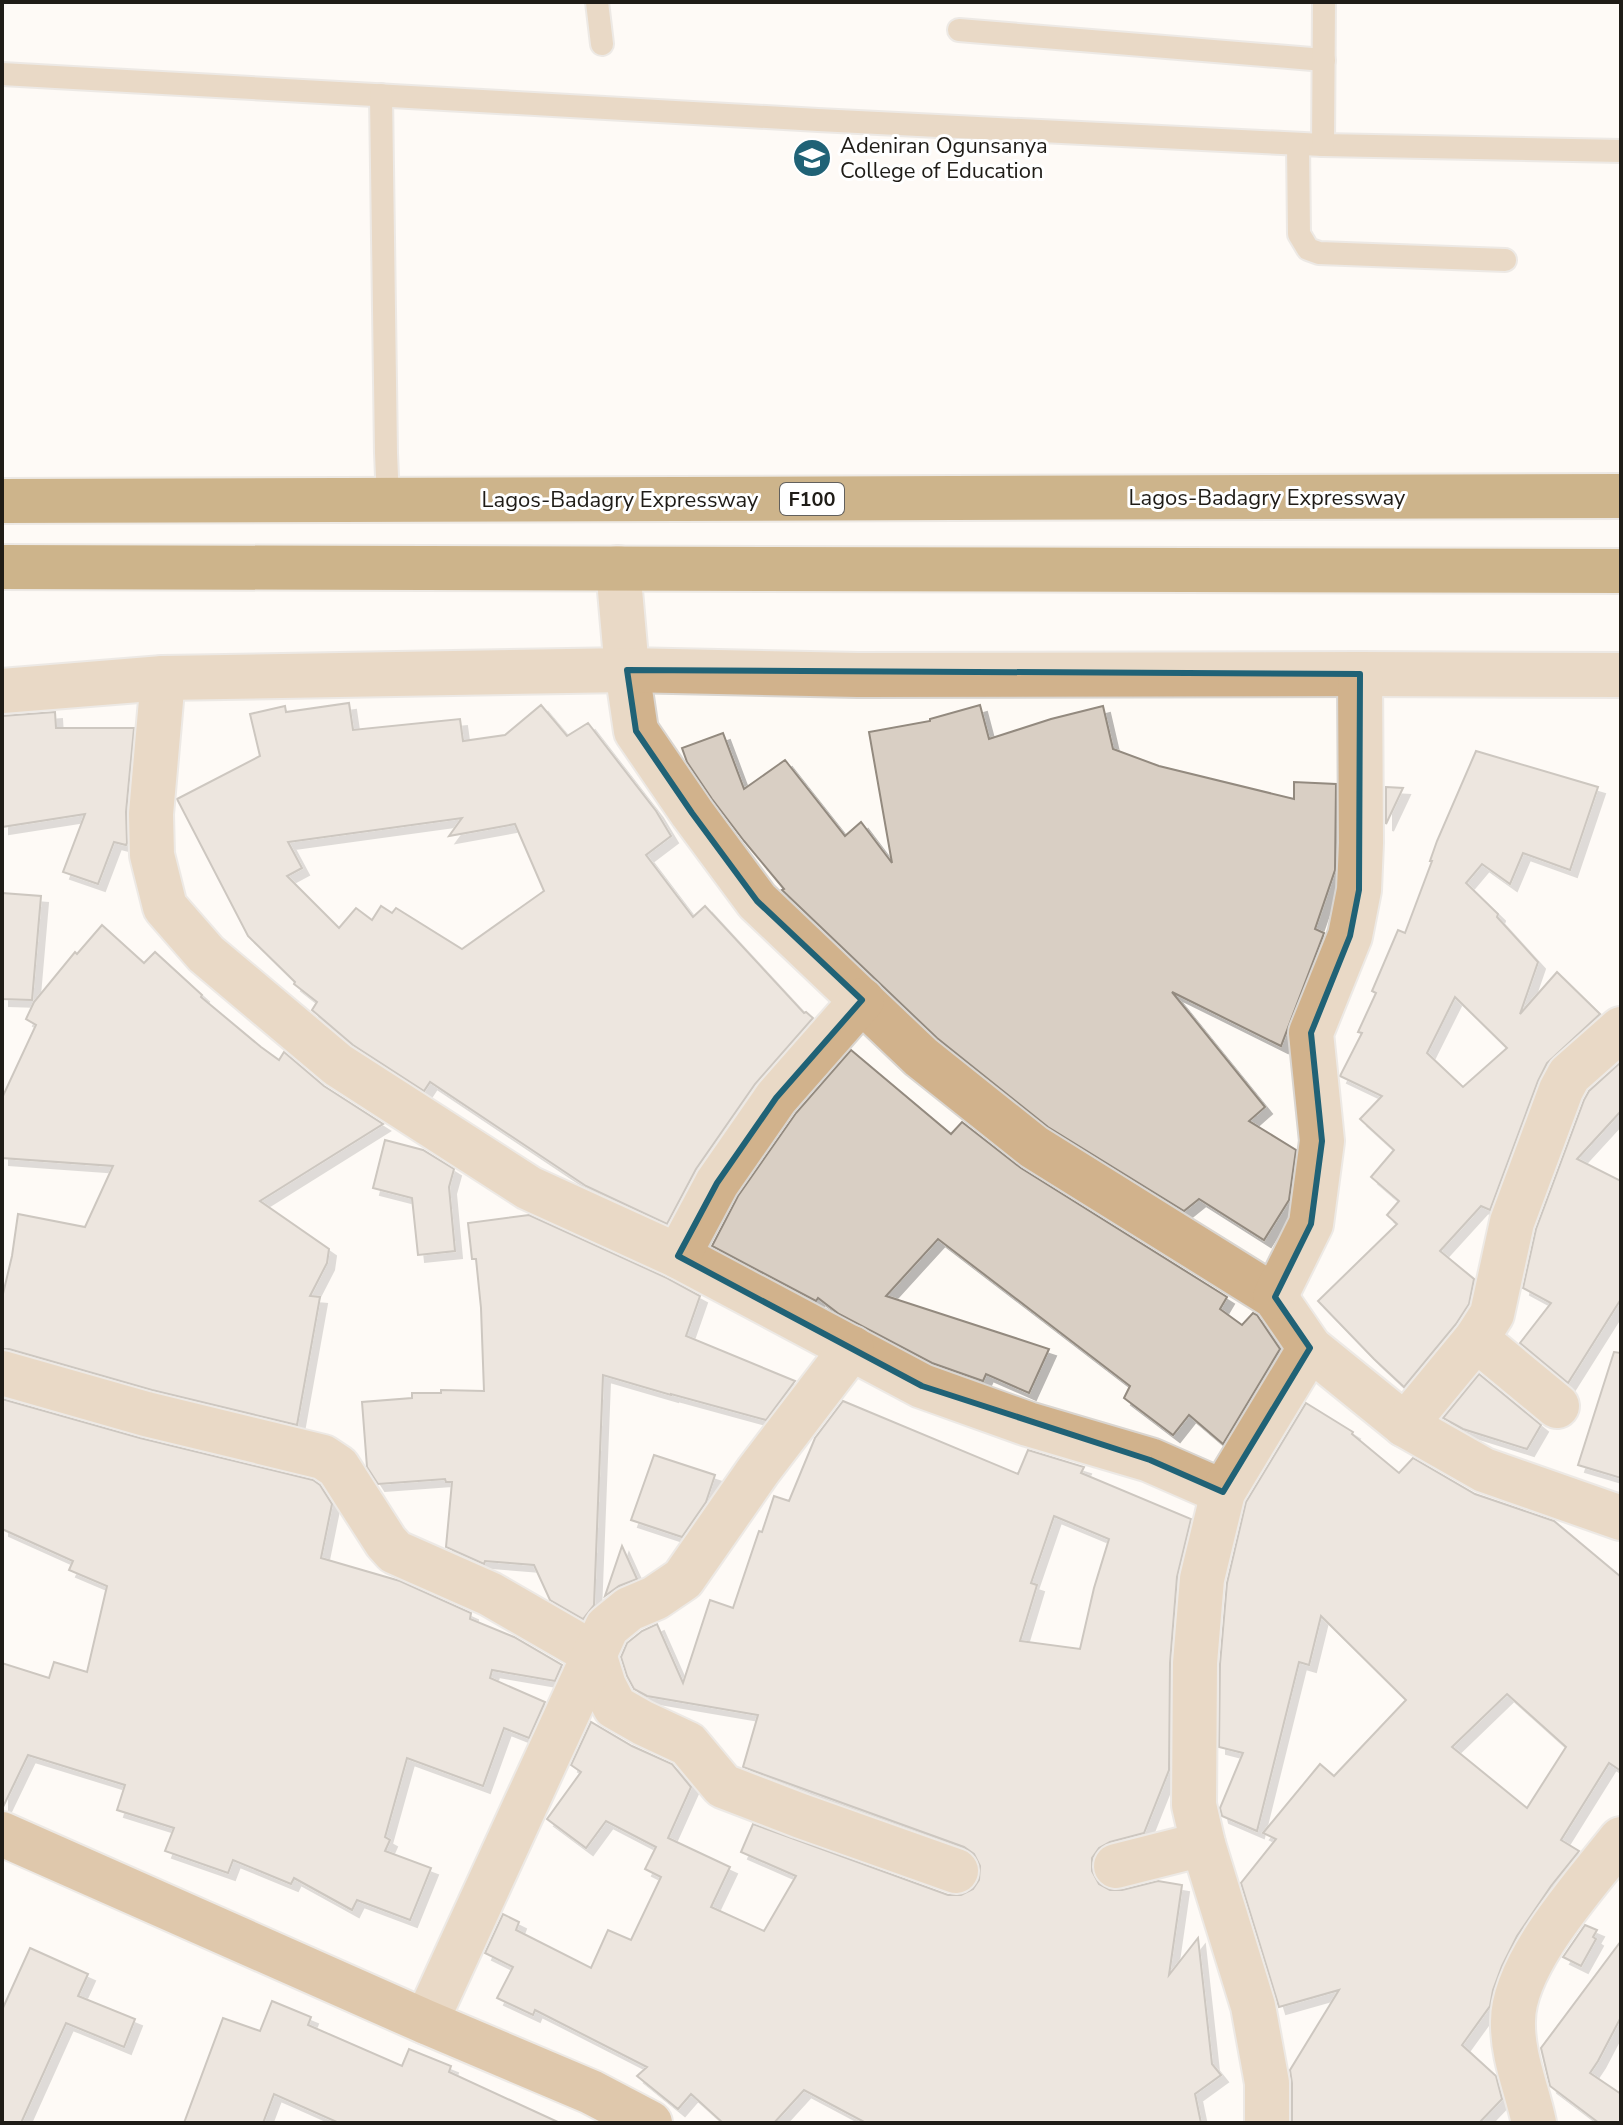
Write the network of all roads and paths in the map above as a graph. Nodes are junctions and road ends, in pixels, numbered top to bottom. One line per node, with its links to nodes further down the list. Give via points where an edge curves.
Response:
1 (597, 2): 4 (lane)
2 (1324, 2): 5 (lane)
3 (959, 30): 5 (lane)
4 (602, 44)
5 (1324, 60): 9 (lane)
6 (2, 74): 7 (lane)
7 (381, 95): 8 (lane); 13 (lane)
8 (1298, 144): 9 (lane); 11 (lane, via 1299,234 1308,249)
9 (1323, 145): 10 (lane)
10 (1621, 151)
11 (1505, 260)
12 (1621, 496): 13 (highway, Lagos-Badagry Expressway / F100)
13 (388, 500): 14 (highway, Lagos-Badagry Expressway / F100)
14 (2, 501)
15 (2, 567): 16 (highway)
16 (618, 568): 17 (highway); 18 (street)
17 (1621, 571)
18 (627, 670): 19 (street); 21 (street); 23 (street, via 636,731 692,813 757,901)
19 (1360, 674): 20 (street); 26 (street, via 1359,890 1350,936 1311,1033 1322,1141 1311,1224)
20 (1621, 675)
21 (163, 678): 22 (street); 25 (street, via 152,855 165,907 206,954 338,1065 529,1188)
22 (2, 691)
23 (862, 1000): 25 (street, via 776,1098 717,1183); 26 (street, via 921,1057 1034,1147)
24 (1621, 1029): 27 (street, via 1569,1075 1561,1090 1512,1222 1492,1314)
25 (678, 1256): 28 (street)
26 (1275, 1297): 29 (street)
27 (1476, 1339): 31 (street); 32 (street)
28 (852, 1348): 33 (street, via 922,1386 1150,1460); 35 (street, via 683,1579 607,1627)
29 (1310, 1348): 32 (street); 33 (street)
30 (2, 1373): 35 (street, via 323,1457 338,1467 395,1552 490,1594)
31 (1557, 1406)
32 (1405, 1425): 34 (street, via 1484,1470)
33 (1223, 1492): 38 (street, via 1202,1579 1195,1663 1194,1805)
34 (1621, 1518)
35 (594, 1654): 40 (street, via 615,1707 688,1744 723,1786); 41 (street)
36 (2, 1834): 41 (street)
37 (1621, 1839): 44 (street, via 1538,1947 1518,1991 1513,2019 1516,2054)
38 (1203, 1844): 39 (street); 43 (street, via 1253,2006 1267,2083)
39 (1116, 1866)
40 (956, 1871)
41 (426, 2022): 42 (street, via 591,2092)
42 (650, 2123)
43 (1267, 2123)
44 (1534, 2123)

